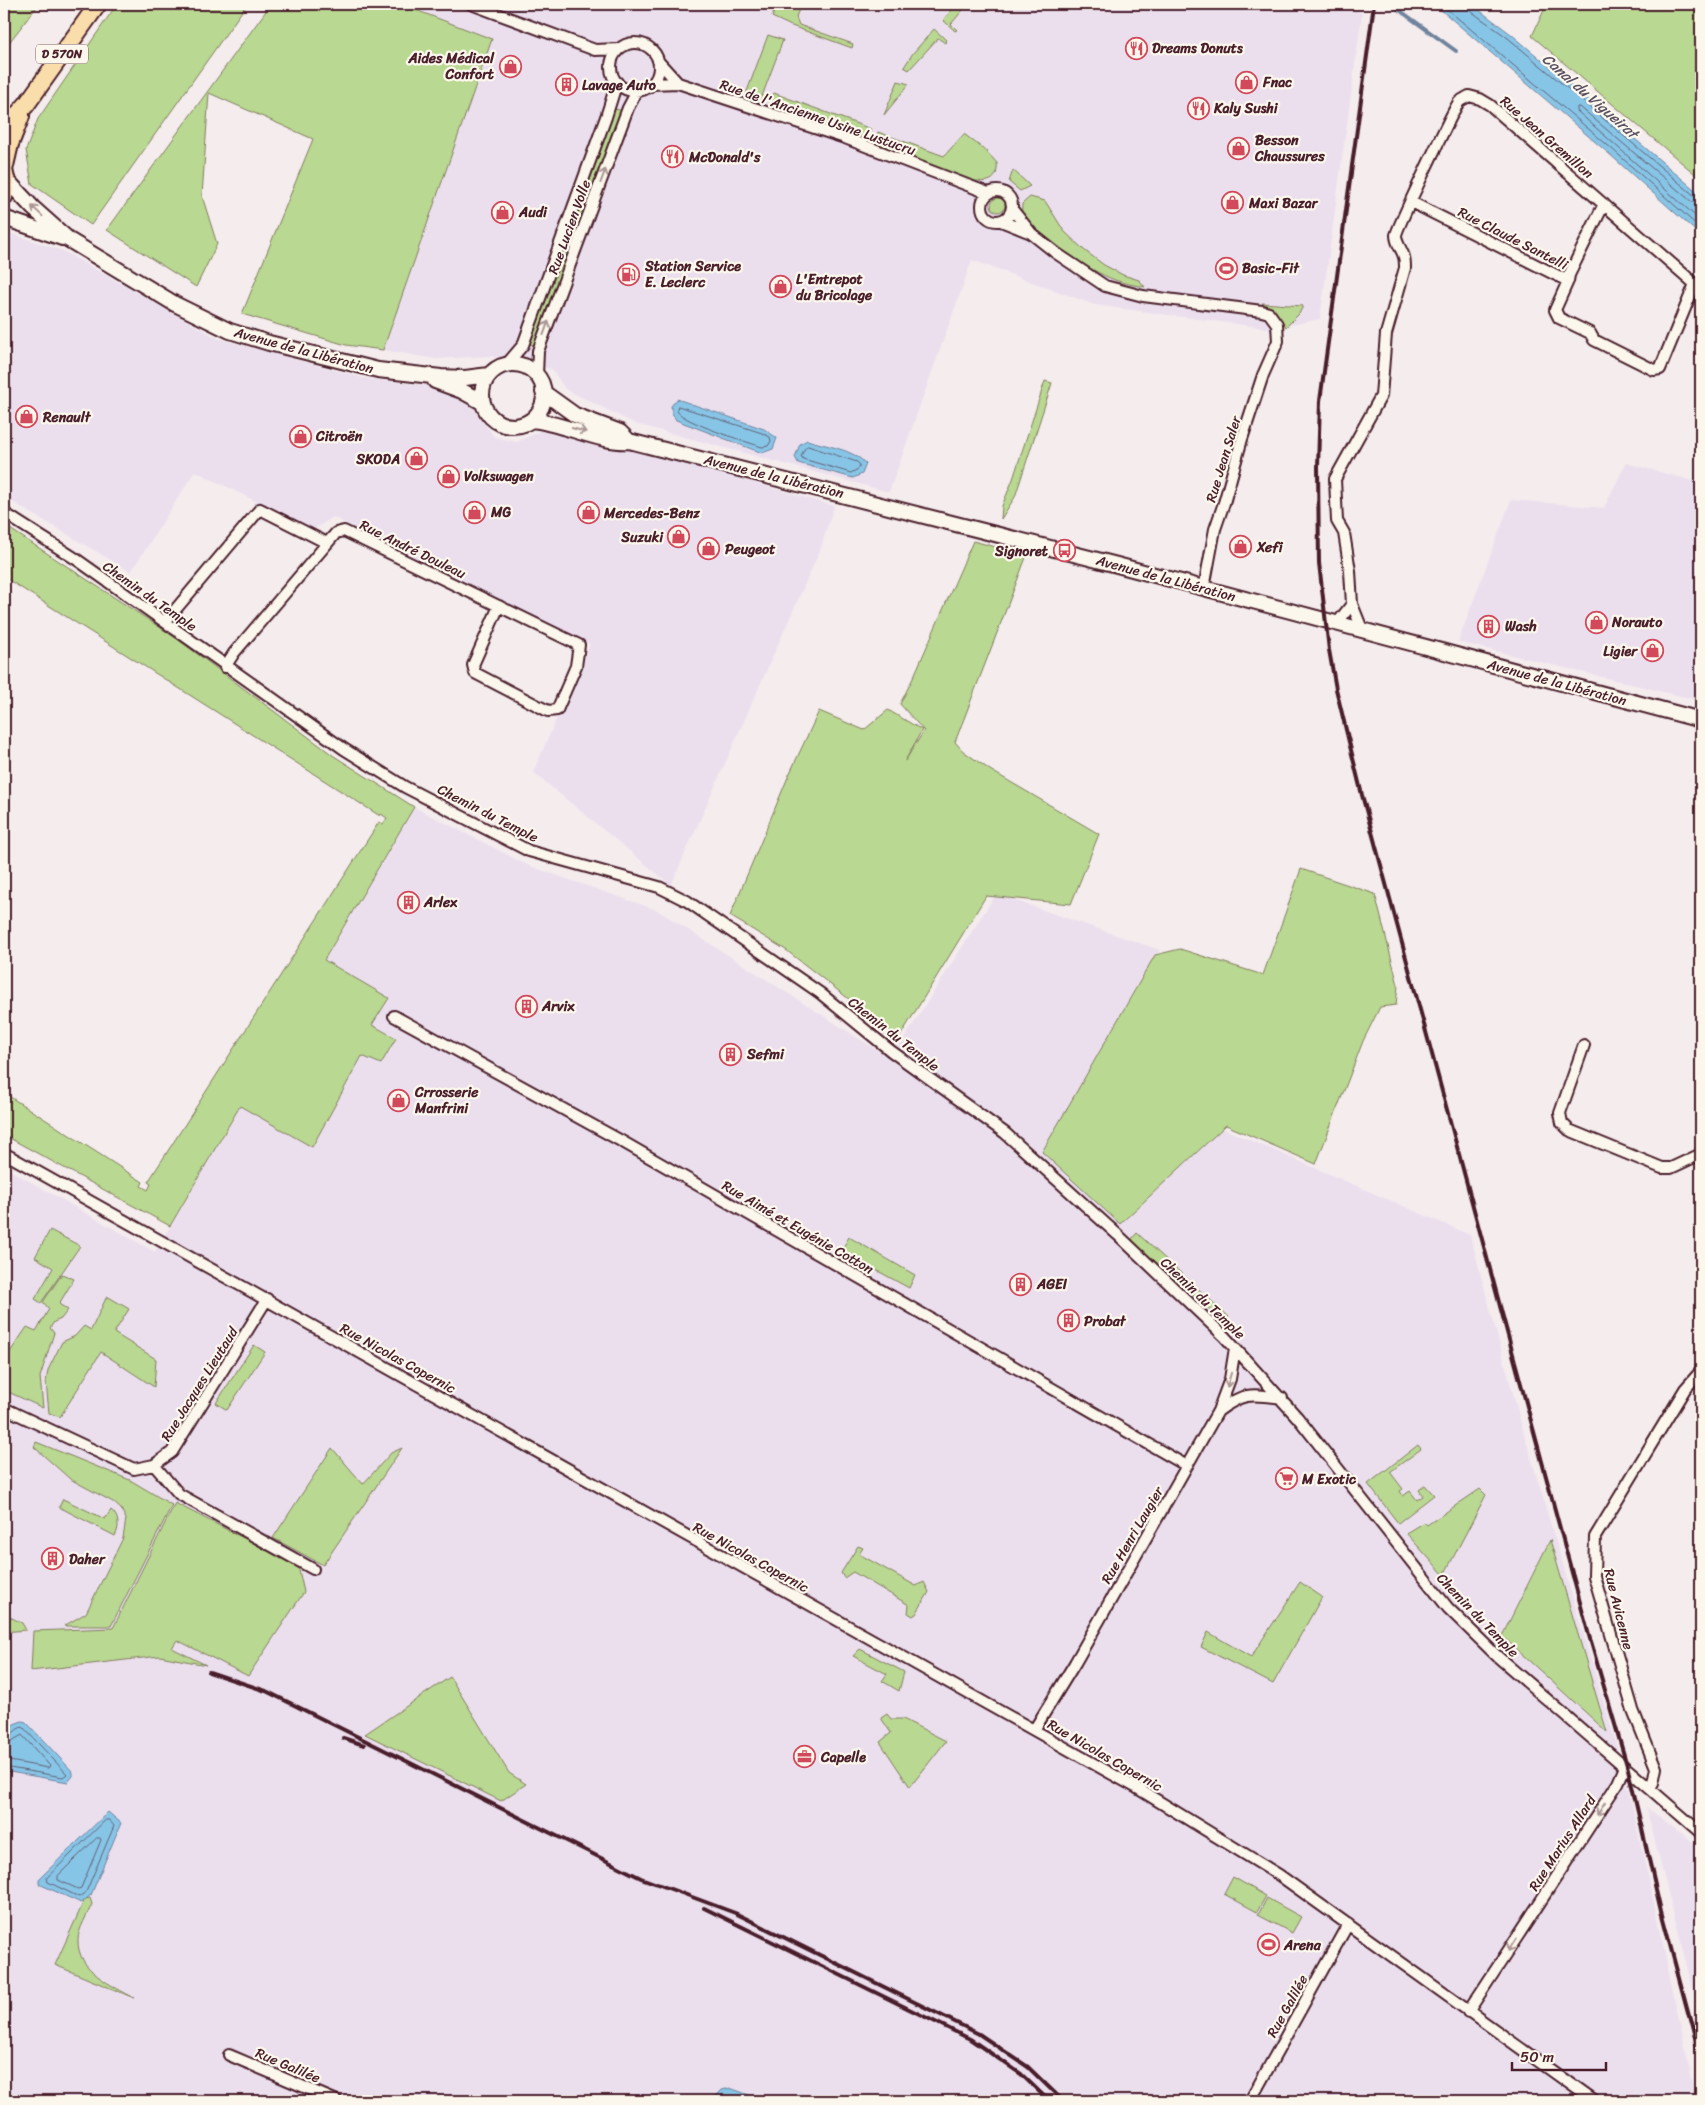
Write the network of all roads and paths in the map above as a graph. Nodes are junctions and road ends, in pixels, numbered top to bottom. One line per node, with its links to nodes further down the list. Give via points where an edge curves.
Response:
1 (98, 4): 11 (main road, D 570N)
2 (471, 4): 4 (street)
3 (619, 49): 4 (street); 5 (street, via 626,44 642,44 650,48); 6 (street)
4 (595, 50): 6 (street)
5 (658, 61): 8 (street, Rue de l'Ancienne Usine Lustucru); 9 (street, via 659,70)
6 (611, 69): 7 (street)
7 (617, 82): 10 (street); 26 (street, via 523,345)
8 (678, 83): 9 (street, Rue de l'Ancienne Usine Lustucru); 15 (street, Rue de l'Ancienne Usine Lustucru, via 845,138 949,178)
9 (651, 84): 10 (street)
10 (637, 90): 29 (street, Rue Lucien Volle, one-way to 10, via 538,351)
11 (26, 105): 12 (main road, D 570N); 13 (main road, D 570N, via 10,144)
12 (4, 129)
13 (5, 173): 14 (main road); 22 (main road, Avenue de la Libération, one-way to 13, via 33,208)
14 (4, 197)
15 (985, 197): 18 (street, Rue de l'Ancienne Usine Lustucru, via 996,190 1005,192 1012,200); 20 (street, Rue de l'Ancienne Usine Lustucru, via 982,206 985,216)
16 (1411, 202): 17 (street, Rue Jean Gremillon, via 1453,113 1469,96 1490,105); 23 (street, Rue Claude Santelli); 37 (street, via 1396,234 1405,268 1386,334 1381,396 1335,479 1337,521 1344,532)
17 (1604, 204): 23 (street); 24 (street, Rue Jean Gremillon)
18 (1012, 209): 20 (street); 21 (street, Rue de l'Ancienne Usine Lustucru)
19 (4, 218): 22 (main road, Avenue de la Libération)
20 (1001, 220): 21 (street, Rue de l'Ancienne Usine Lustucru)
21 (1032, 234): 25 (street, Rue de l'Ancienne Usine Lustucru, via 1105,286 1143,296 1269,313 1277,324)
22 (69, 240): 27 (main road, Avenue de la Libération, via 175,304 230,331 349,364)
23 (1568, 281): 24 (street, Rue Claude Santelli, via 1555,310 1558,318 1654,370 1660,368)
24 (1695, 284)
25 (1278, 341): 36 (street, Rue Jean Saler, via 1242,439 1215,529)
26 (506, 365): 28 (main road); 29 (main road, via 523,366)
27 (412, 375): 28 (main road, Avenue de la Libération, via 465,378); 31 (main road, Avenue de la Libération, via 462,391)
28 (489, 375): 31 (main road, via 482,392)
29 (536, 375): 30 (main road)
30 (543, 392): 32 (main road, via 543,402); 33 (main road, Avenue de la Libération, via 575,415 620,432)
31 (482, 402): 32 (main road, via 489,415 501,424 518,426)
32 (532, 420): 33 (main road, Avenue de la Libération, one-way to 33, via 618,442)
33 (629, 441): 36 (main road, Avenue de la Libération)
34 (4, 514): 39 (street, Chemin du Temple, via 76,559)
35 (327, 543): 38 (street, Rue André Douleau, via 336,533 344,531); 39 (street, via 260,509); 42 (street, Rue André Douleau, via 234,652)
36 (1204, 588): 40 (main road, Avenue de la Libération)
37 (1352, 604): 40 (street); 41 (street)
38 (499, 606): 38 (street, Rue André Douleau, via 579,645 576,666 558,710 548,711 475,674 472,665)
39 (165, 622): 42 (street, Chemin du Temple)
40 (1338, 622): 41 (main road, Avenue de la Libération)
41 (1362, 629): 43 (main road, Avenue de la Libération)
42 (225, 667): 49 (street, Chemin du Temple, via 344,749 414,791 529,851 659,887 687,901 820,993 891,1051 1005,1133)
43 (1701, 720)
44 (394, 1016): 55 (street, Rue Aimé et Eugénie Cotton, via 623,1142)
45 (1584, 1045): 47 (street, via 1560,1113 1562,1123 1570,1130 1662,1168 1671,1168)
46 (4, 1153): 48 (street, Rue Nicolas Copernic)
47 (1701, 1154)
48 (267, 1299): 54 (street, Rue Jacques Lieutaud, via 172,1452); 57 (street, Rue Nicolas Copernic)
49 (1236, 1348): 51 (street, Chemin du Temple); 53 (street, one-way to 53, via 1230,1379)
50 (1701, 1371): 59 (street, Rue Avicenne, via 1685,1389 1595,1536 1594,1576 1633,1710 1656,1768)
51 (1282, 1398): 53 (street, Rue Henri Laugier, via 1258,1395 1236,1398); 58 (street, Chemin du Temple, via 1448,1608 1498,1657)
52 (4, 1408): 54 (street, Rue Jacques Lieutaud, via 134,1469)
53 (1218, 1412): 55 (street, Rue Henri Laugier)
54 (154, 1464): 56 (street, via 179,1494)
55 (1187, 1466): 57 (street, Rue Henri Laugier)
56 (313, 1569)
57 (1034, 1730): 61 (street, Rue Nicolas Copernic, via 1233,1846)
58 (1625, 1767): 59 (street); 62 (street, Rue Marius Allard, one-way to 62, via 1618,1783)
59 (1650, 1788): 60 (street)
60 (1700, 1827)
61 (1348, 1924): 62 (street, Rue Nicolas Copernic); 65 (street, Rue Galilée)
62 (1468, 2012): 66 (street, Rue Nicolas Copernic)
63 (229, 2055): 64 (street, Rue Galilée)
64 (337, 2101)
65 (1250, 2101)
66 (1594, 2101)

